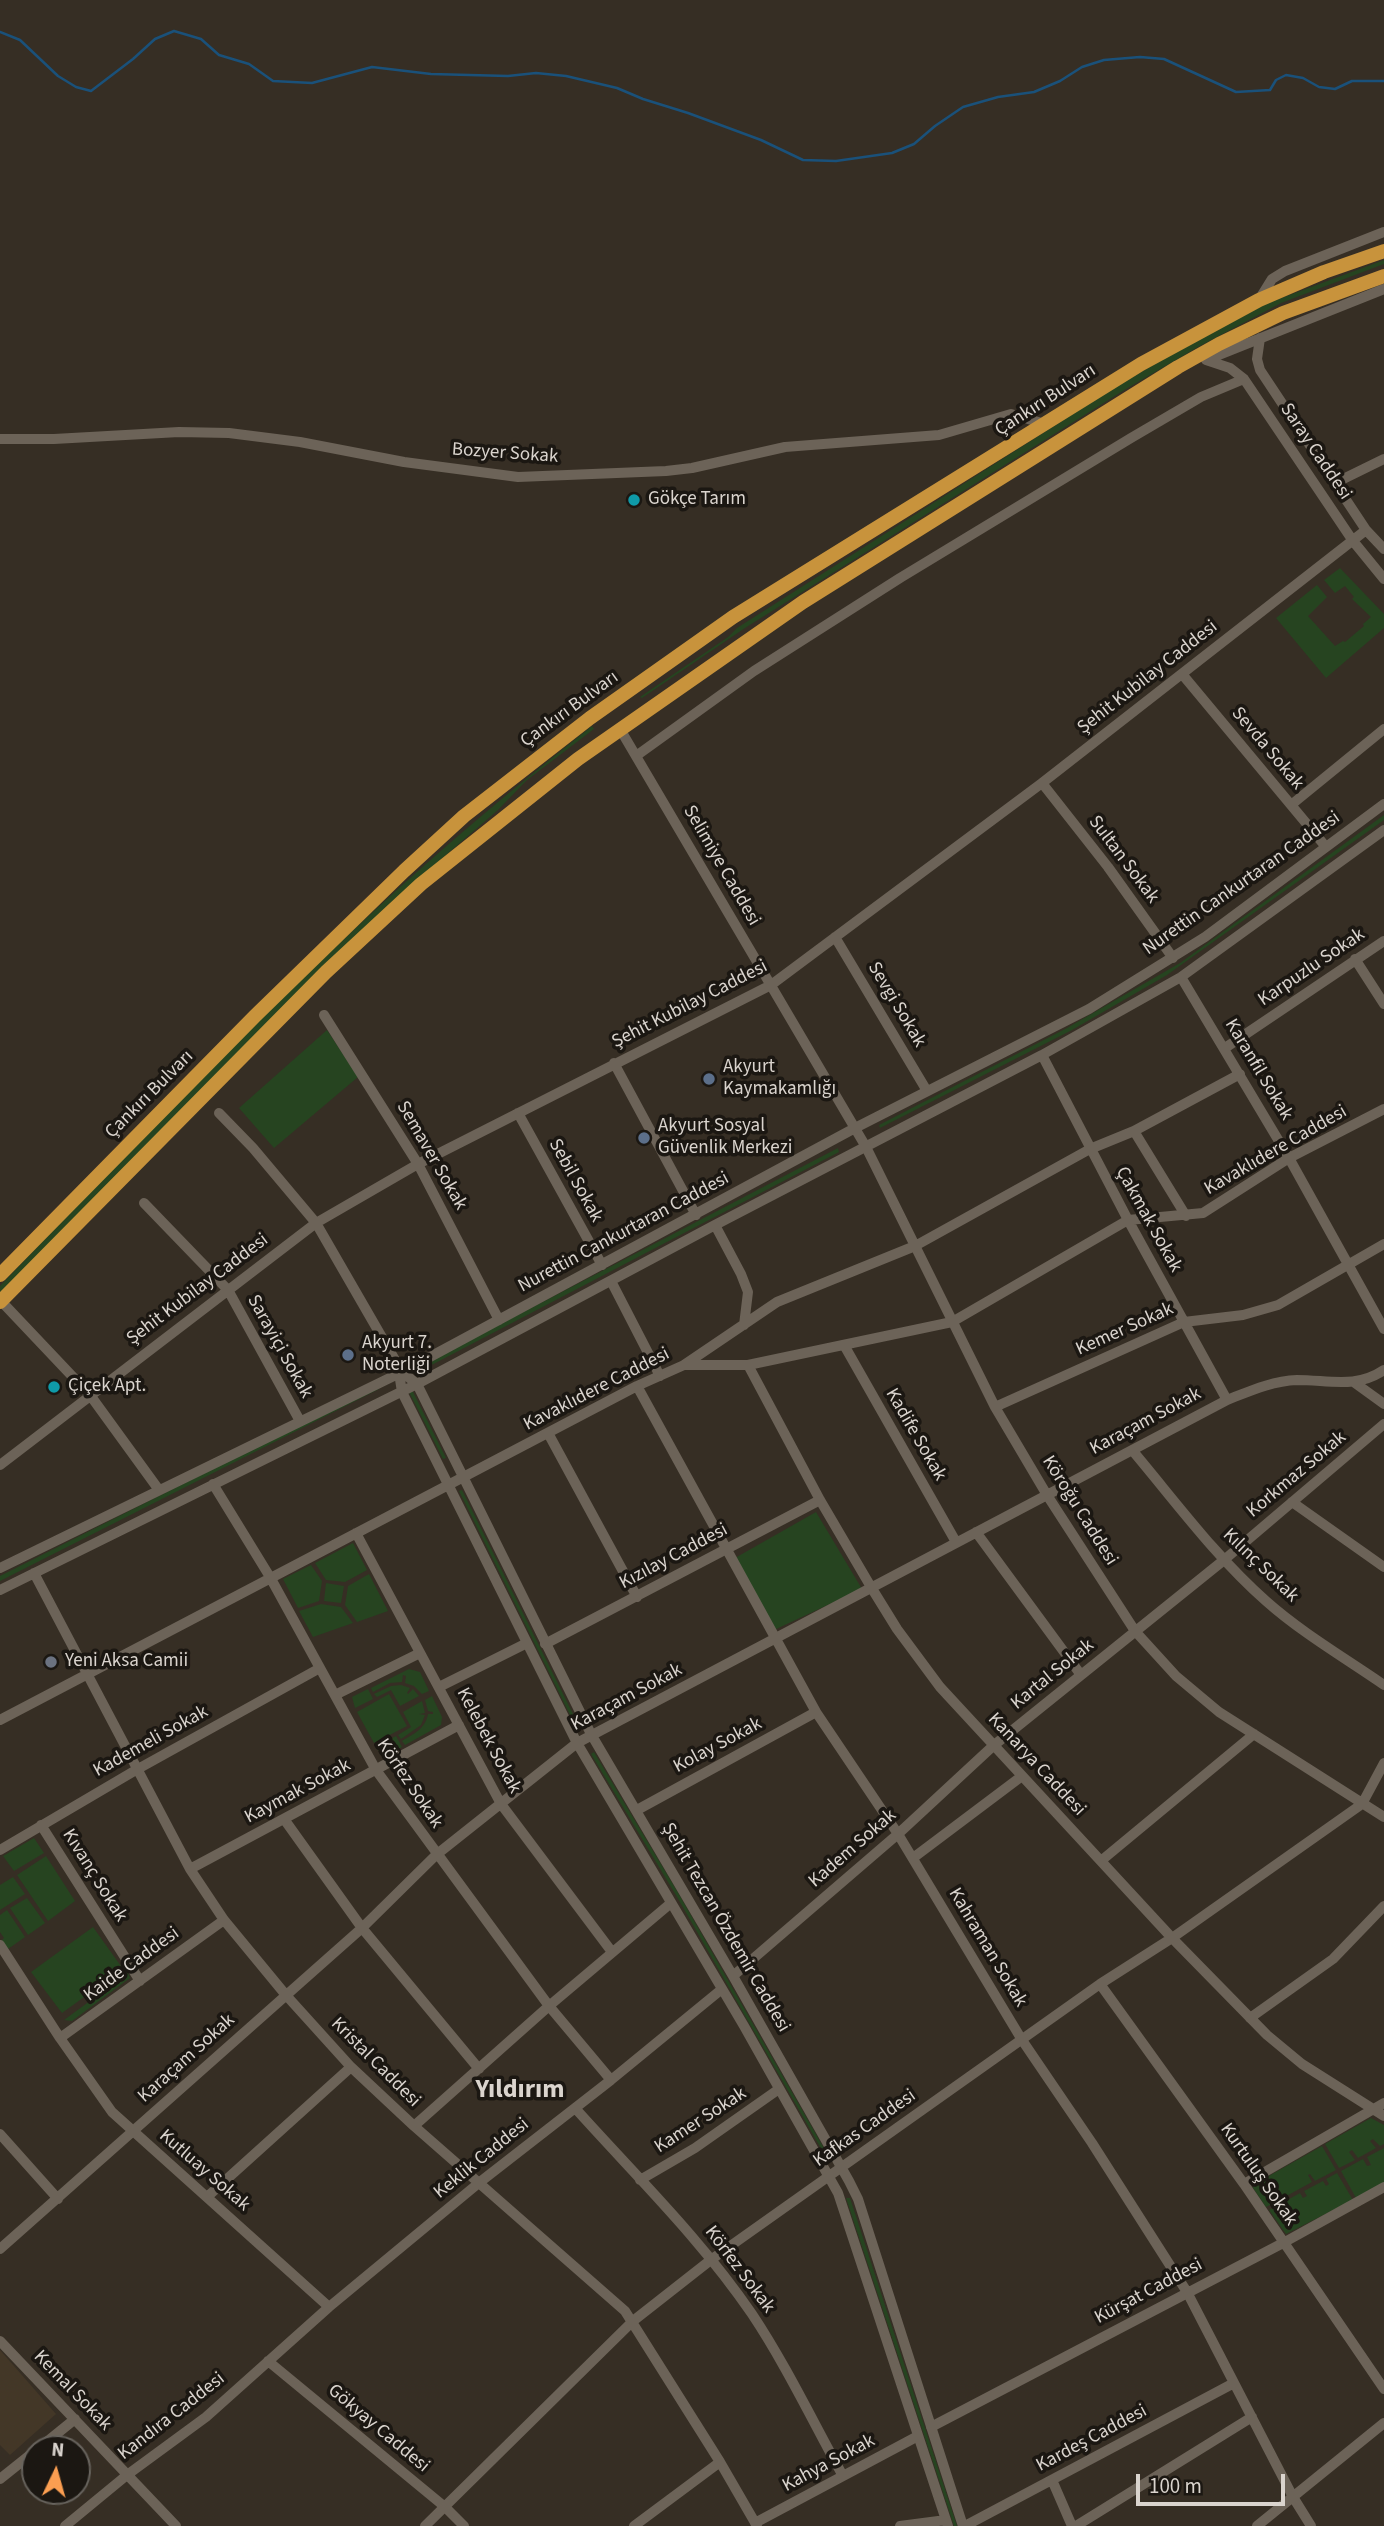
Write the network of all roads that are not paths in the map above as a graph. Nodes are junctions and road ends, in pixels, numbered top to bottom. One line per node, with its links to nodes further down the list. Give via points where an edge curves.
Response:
1 (1384, 232): 5 (street, Çankırı Bulvarı, via 1285,271 1272,279)
2 (1384, 251): 5 (highway, Çankırı Bulvarı)
3 (1384, 276): 8 (highway, Çankırı Bulvarı, via 1283,313)
4 (1384, 289): 6 (street, Çankırı Bulvarı)
5 (1259, 300): 10 (highway, Çankırı Bulvarı, via 1141,364)
6 (1260, 338): 7 (street, Çankırı Bulvarı); 13 (street, Saray Caddesi, via 1260,370)
7 (1206, 360): 8 (street, Çankırı Bulvarı); 9 (street, Saray Caddesi, via 1230,368)
8 (1160, 378): 19 (highway, Çankırı Bulvarı, via 803,602)
9 (1244, 379): 15 (street, Saray Caddesi); 21 (street, via 1201,397 900,578 754,671)
10 (1045, 424): 11 (street, Bozyer Sokak, via 1011,414 939,435 785,447 692,468 519,477 229,433); 59 (highway, Çankırı Bulvarı, via 733,617 590,718 464,816 255,1016)
11 (0, 439)
12 (1384, 459): 13 (street)
13 (1335, 483): 14 (street, Saray Caddesi)
14 (1366, 530): 15 (street, Şehit Kubilay Caddesi); 16 (street, Saray Caddesi)
15 (1353, 541): 17 (street, Saray Caddesi); 18 (street, Şehit Kubilay Caddesi)
16 (1384, 549)
17 (1384, 579)
18 (1182, 674): 22 (street, Şehit Kubilay Caddesi); 24 (street, Sevda Sokak)
19 (620, 729): 21 (street, Selimiye Caddesi); 62 (highway, Çankırı Bulvarı, via 489,828 376,925)
20 (1384, 729): 24 (street)
21 (636, 756): 32 (street, Selimiye Caddesi)
22 (1042, 783): 27 (street, Şehit Kubilay Caddesi); 29 (street, Sultan Sokak)
23 (1384, 804): 26 (street, Nurettin Cankurtaran Caddesi)
24 (1291, 805): 26 (street, Sevda Sokak)
25 (1383, 835): 31 (street, Nurettin Cankurtaran Caddesi)
26 (1326, 847): 29 (street, Nurettin Cankurtaran Caddesi)
27 (835, 937): 32 (street, Şehit Kubilay Caddesi); 39 (street, Sevgi Sokak)
28 (1384, 941): 30 (street, Karpuzlu Sokak)
29 (1173, 958): 39 (street, Nurettin Cankurtaran Caddesi, via 1058,1025)
30 (1355, 960): 33 (street); 35 (street, Karpuzlu Sokak)
31 (1181, 977): 35 (street, Karanfil Sokak); 36 (street, Nurettin Cankurtaran Caddesi)
32 (771, 985): 37 (street, Şehit Kubilay Caddesi); 43 (street, Selimiye Caddesi)
33 (1384, 1004)
34 (324, 1015): 48 (street, Semaver Sokak)
35 (1225, 1048): 38 (street, Karanfil Sokak)
36 (1042, 1055): 45 (street, Nurettin Cankurtaran Caddesi); 46 (street, Çakmak Sokak)
37 (614, 1063): 42 (street, Şehit Kubilay Caddesi); 50 (street)
38 (1240, 1074): 44 (street); 47 (street, Karanfil Sokak)
39 (927, 1091): 43 (street, Nurettin Cankurtaran Caddesi)
40 (1384, 1108): 47 (street, Kavaklıdere Caddesi)
41 (219, 1113): 53 (street)
42 (518, 1113): 48 (street, Şehit Kubilay Caddesi); 57 (street, Sebil Sokak)
43 (856, 1128): 45 (street, Köroğu Caddesi); 50 (street, Nurettin Cankurtaran Caddesi)
44 (1134, 1131): 46 (street); 51 (street)
45 (866, 1147): 54 (street, Nurettin Cankurtaran Caddesi); 56 (street, Köroğu Caddesi)
46 (1090, 1149): 52 (street, Çakmak Sokak); 56 (street)
47 (1289, 1158): 51 (street, Kavaklıdere Caddesi, via 1212,1209); 58 (street, Karanfil Sokak)
48 (418, 1164): 53 (street, Şehit Kubilay Caddesi); 63 (street, Semaver Sokak)
49 (144, 1203): 61 (street, Sarayiçi Sokak)
50 (696, 1215): 57 (street, Nurettin Cankurtaran Caddesi)
51 (1186, 1216): 52 (street, Kavaklıdere Caddesi)
52 (1128, 1220): 64 (street, Kavaklıdere Caddesi); 65 (street, Çakmak Sokak)
53 (316, 1223): 61 (street, Şehit Kubilay Caddesi); 72 (street)
54 (715, 1225): 60 (street, Nurettin Cankurtaran Caddesi); 66 (street, via 748,1292)
55 (1384, 1244): 58 (street, Kemer Sokak)
56 (915, 1246): 64 (street, Köroğu Caddesi); 66 (street, via 777,1302)
57 (602, 1265): 63 (street, Nurettin Cankurtaran Caddesi)
58 (1347, 1266): 65 (street, Kemer Sokak, via 1278,1305 1243,1315); 67 (street, Karanfil Sokak)
59 (0, 1275)
60 (611, 1281): 73 (street); 75 (street, Nurettin Cankurtaran Caddesi)
61 (228, 1290): 78 (street, Şehit Kubilay Caddesi); 82 (street, Sarayiçi Sokak)
62 (1, 1302): 78 (street)
63 (499, 1320): 72 (street, Nurettin Cankurtaran Caddesi)
64 (952, 1322): 68 (street, Kavaklıdere Caddesi); 81 (street, Köroğu Caddesi)
65 (1184, 1322): 79 (street, Çakmak Sokak); 81 (street, Kemer Sokak)
66 (744, 1325): 69 (street)
67 (1384, 1329)
68 (844, 1345): 70 (street, Kavaklıdere Caddesi); 96 (street, Kadife Sokak)
69 (684, 1365): 70 (street, Kavaklıdere Caddesi); 73 (street, Kavaklıdere Caddesi)
70 (748, 1365): 92 (street, Kanarya Caddesi)
71 (1384, 1370): 74 (street, Karaçam Sokak)
72 (401, 1373): 75 (street, Şehit Tezcan Özdemir Caddesi); 77 (street, Şehit Tezcan Özdemir Caddesi); 82 (street, Nurettin Cankurtaran Caddesi)
73 (660, 1376): 76 (street, Kavaklıdere Caddesi)
74 (1355, 1383): 79 (street, Karaçam Sokak, via 1297,1380 1270,1384); 80 (street)
75 (417, 1384): 77 (street, Nurettin Cankurtaran Caddesi); 87 (street, Şehit Tezcan Özdemir Caddesi)
76 (637, 1386): 84 (street, Kavaklıdere Caddesi); 97 (street, Kahraman Sokak)
77 (402, 1392): 88 (street, Nurettin Cankurtaran Caddesi); 89 (street, Şehit Tezcan Özdemir Caddesi)
78 (90, 1395): 86 (street, Şehit Kubilay Caddesi); 90 (street)
79 (1227, 1400): 85 (street, Karaçam Sokak)
80 (1384, 1405)
81 (995, 1407): 91 (street, Köroğu Caddesi)
82 (300, 1421): 90 (street, Nurettin Cankurtaran Caddesi)
83 (1384, 1424): 93 (street, Korkmaz Sokak)
84 (548, 1433): 87 (street, Kavaklıdere Caddesi); 105 (street)
85 (1132, 1450): 91 (street, Karaçam Sokak); 98 (street, Kılınç Sokak)
86 (0, 1465)
87 (463, 1478): 89 (street, Kavaklıdere Caddesi); 109 (street, Şehit Tezcan Özdemir Caddesi)
88 (214, 1484): 101 (street, Nurettin Cankurtaran Caddesi); 102 (street, Körfez Sokak)
89 (449, 1485): 95 (street, Kavaklıdere Caddesi); 108 (street, Şehit Tezcan Özdemir Caddesi)
90 (159, 1490): 99 (street, Nurettin Cankurtaran Caddesi)
91 (1046, 1495): 94 (street, Karaçam Sokak); 106 (street, Köroğu Caddesi)
92 (820, 1500): 97 (street, Kızılay Caddesi); 103 (street, Kanarya Caddesi)
93 (1292, 1502): 98 (street, Korkmaz Sokak); 100 (street)
94 (976, 1532): 96 (street, Karaçam Sokak); 113 (street)
95 (356, 1533): 102 (street, Kavaklıdere Caddesi); 110 (street, Kelebek Sokak)
96 (956, 1542): 103 (street, Karaçam Sokak)
97 (728, 1549): 105 (street, Kızılay Caddesi); 107 (street, Kahraman Sokak)
98 (1224, 1560): 106 (street, Korkmaz Sokak); 114 (street, Kılınç Sokak, via 1267,1602)
99 (1, 1564)
100 (1383, 1564)
101 (34, 1573): 104 (street, Nurettin Cankurtaran Caddesi); 112 (street, Kristal Caddesi)
102 (270, 1577): 111 (street, Körfez Sokak); 112 (street, Kavaklıdere Caddesi)
103 (871, 1587): 107 (street, Karaçam Sokak); 123 (street, Kanarya Caddesi, via 919,1661)
104 (0, 1590)
105 (637, 1597): 109 (street, Kızılay Caddesi)
106 (1135, 1631): 113 (street, Kartal Sokak); 121 (street, Köroğu Caddesi, via 1197,1694)
107 (776, 1639): 117 (street, Kahraman Sokak); 120 (street, Karaçam Sokak)
108 (527, 1643): 115 (street); 122 (street, Şehit Tezcan Özdemir Caddesi)
109 (545, 1644): 120 (street, Şehit Tezcan Özdemir Caddesi)
110 (421, 1653): 115 (street, Kelebek Sokak); 116 (street)
111 (320, 1668): 116 (street, Körfez Sokak); 125 (street, Kademeli Sokak)
112 (87, 1674): 118 (street, Kavaklıdere Caddesi); 125 (street, Kristal Caddesi)
113 (1081, 1675): 123 (street, Kartal Sokak)
114 (1384, 1685)
115 (439, 1688): 119 (street, Kelebek Sokak)
116 (335, 1695): 126 (street, Körfez Sokak)
117 (816, 1712): 130 (street, Kolay Sokak); 134 (street, Kahraman Sokak)
118 (0, 1720)
119 (459, 1725): 126 (street, Kaymak Sokak); 128 (street, Kelebek Sokak)
120 (591, 1734): 122 (street, Karaçam Sokak); 130 (street, Şehit Tezcan Özdemir Caddesi)
121 (1254, 1734): 129 (street, Köroğu Caddesi); 138 (street)
122 (577, 1743): 128 (street, Karaçam Sokak); 140 (street, Şehit Tezcan Özdemir Caddesi)
123 (993, 1746): 127 (street, Kanarya Caddesi); 134 (street, Kadem Sokak)
124 (1384, 1763): 129 (street)
125 (136, 1770): 133 (street, Kademeli Sokak); 139 (street, Kristal Caddesi)
126 (376, 1770): 132 (street, Kaymak Sokak); 136 (street, Körfez Sokak)
127 (1022, 1776): 137 (street); 138 (street, Kanarya Caddesi)
128 (501, 1804): 136 (street, Karaçam Sokak); 146 (street, Kelebek Sokak)
129 (1362, 1804): 131 (street, Köroğu Caddesi); 144 (street, Kafkas Caddesi)
130 (636, 1810): 147 (street, Şehit Tezcan Özdemir Caddesi)
131 (1384, 1817)
132 (284, 1819): 139 (street, Kaymak Sokak); 143 (street)
133 (41, 1825): 135 (street, Kademeli Sokak); 148 (street, Kıvanç Sokak)
134 (898, 1834): 137 (street, Kahraman Sokak); 147 (street, Kadem Sokak)
135 (0, 1850)
136 (436, 1855): 143 (street, Karaçam Sokak); 152 (street, Körfez Sokak)
137 (913, 1858): 155 (street, Kahraman Sokak)
138 (1102, 1860): 144 (street, Kanarya Caddesi)
139 (190, 1869): 142 (street, Kristal Caddesi)
140 (671, 1903): 146 (street); 150 (street, Şehit Tezcan Özdemir Caddesi)
141 (1384, 1906): 153 (street, via 1333,1959)
142 (224, 1920): 148 (street, Kaide Caddesi); 151 (street, Kristal Caddesi)
143 (362, 1928): 151 (street, Karaçam Sokak); 157 (street)
144 (1172, 1938): 149 (street, Kafkas Caddesi); 153 (street, Kanarya Caddesi)
145 (0, 1945): 154 (street, Kutluay Sokak)
146 (612, 1952): 152 (street)
147 (733, 1976): 166 (street, Şehit Tezcan Özdemir Caddesi)
148 (140, 1981): 154 (street, Kaide Caddesi)
149 (1100, 1984): 155 (street, Kafkas Caddesi); 170 (street, Kurtuluş Sokak)
150 (722, 1989): 158 (street, Keklik Caddesi); 159 (street, Şehit Tezcan Özdemir Caddesi)
151 (285, 1994): 156 (street, Kristal Caddesi); 164 (street, Karaçam Sokak)
152 (549, 2006): 157 (street); 158 (street, Körfez Sokak)
153 (1250, 2018): 162 (street, Kanarya Caddesi, via 1302,2064)
154 (60, 2038): 164 (street, Kutluay Sokak)
155 (1022, 2040): 166 (street, Kafkas Caddesi); 177 (street, Kahraman Sokak)
156 (351, 2067): 163 (street, Kristal Caddesi); 172 (street)
157 (479, 2069): 163 (street)
158 (611, 2080): 161 (street, Keklik Caddesi)
159 (779, 2089): 167 (street, Şehit Tezcan Özdemir Caddesi); 168 (street, Kamer Sokak)
160 (1384, 2103): 162 (street)
161 (575, 2108): 168 (street, Körfez Sokak); 169 (street, Keklik Caddesi)
162 (1379, 2113): 170 (street)
163 (414, 2126): 169 (street, Kristal Caddesi)
164 (131, 2132): 172 (street, Kutluay Sokak); 173 (street, Karaçam Sokak)
165 (0, 2134): 173 (street)
166 (842, 2167): 167 (street, Kafkas Caddesi); 187 (street, Şehit Tezcan Özdemir Caddesi, via 858,2199)
167 (829, 2176): 176 (street, Kafkas Caddesi); 189 (street, Şehit Tezcan Özdemir Caddesi, via 844,2207)
168 (640, 2180): 176 (street, Körfez Sokak)
169 (480, 2182): 178 (street, Keklik Caddesi); 179 (street, Kristal Caddesi)
170 (1244, 2184): 174 (street, Kurtuluş Sokak)
171 (1384, 2187): 174 (street, Kürşat Caddesi)
172 (207, 2197): 178 (street, Kutluay Sokak)
173 (58, 2199): 175 (street, Karaçam Sokak)
174 (1283, 2243): 177 (street, Kürşat Caddesi); 183 (street, Kurtuluş Sokak)
175 (0, 2249)
176 (712, 2259): 179 (street, Kafkas Caddesi); 193 (street, Körfez Sokak, via 768,2339)
177 (1187, 2292): 182 (street, Kahraman Sokak); 187 (street, Kürşat Caddesi)
178 (329, 2306): 181 (street, Keklik Caddesi)
179 (633, 2321): 191 (street, Kristal Caddesi); 197 (street, Kafkas Caddesi)
180 (0, 2341): 185 (street, Kemal Sokak)
181 (268, 2361): 192 (street, Kandıra Caddesi, via 206,2417); 197 (street, Gökyay Caddesi)
182 (1234, 2383): 184 (street, Kahraman Sokak); 195 (street, Kardeş Caddesi)
183 (1384, 2389)
184 (1252, 2417): 196 (street, Kahraman Sokak); 207 (street)
185 (75, 2420): 188 (street); 192 (street, Kemal Sokak)
186 (1384, 2423): 196 (street)
187 (931, 2427): 206 (street, Şehit Tezcan Özdemir Caddesi)
188 (56, 2435)
189 (918, 2436): 193 (street, Kahya Sokak); 198 (street, Şehit Tezcan Özdemir Caddesi)
190 (21, 2462): 194 (street)
191 (720, 2462): 199 (street, Kristal Caddesi); 204 (street)
192 (127, 2474): 200 (street, Kandıra Caddesi); 201 (street, Kemal Sokak)
193 (843, 2476): 199 (street, Kahya Sokak)
194 (0, 2479)
195 (1052, 2480): 206 (street, Kardeş Caddesi); 207 (street)
196 (1293, 2497): 208 (street); 209 (street, Kahraman Sokak)
197 (445, 2507): 202 (street, Kafkas Caddesi); 203 (street, Gökyay Caddesi)
198 (947, 2523): 205 (street)
199 (756, 2524)
200 (65, 2526)
201 (176, 2526)
202 (425, 2526)
203 (464, 2526)
204 (634, 2526)
205 (900, 2526)
206 (964, 2526)
207 (1074, 2526)
208 (1257, 2526)
209 (1311, 2526)

